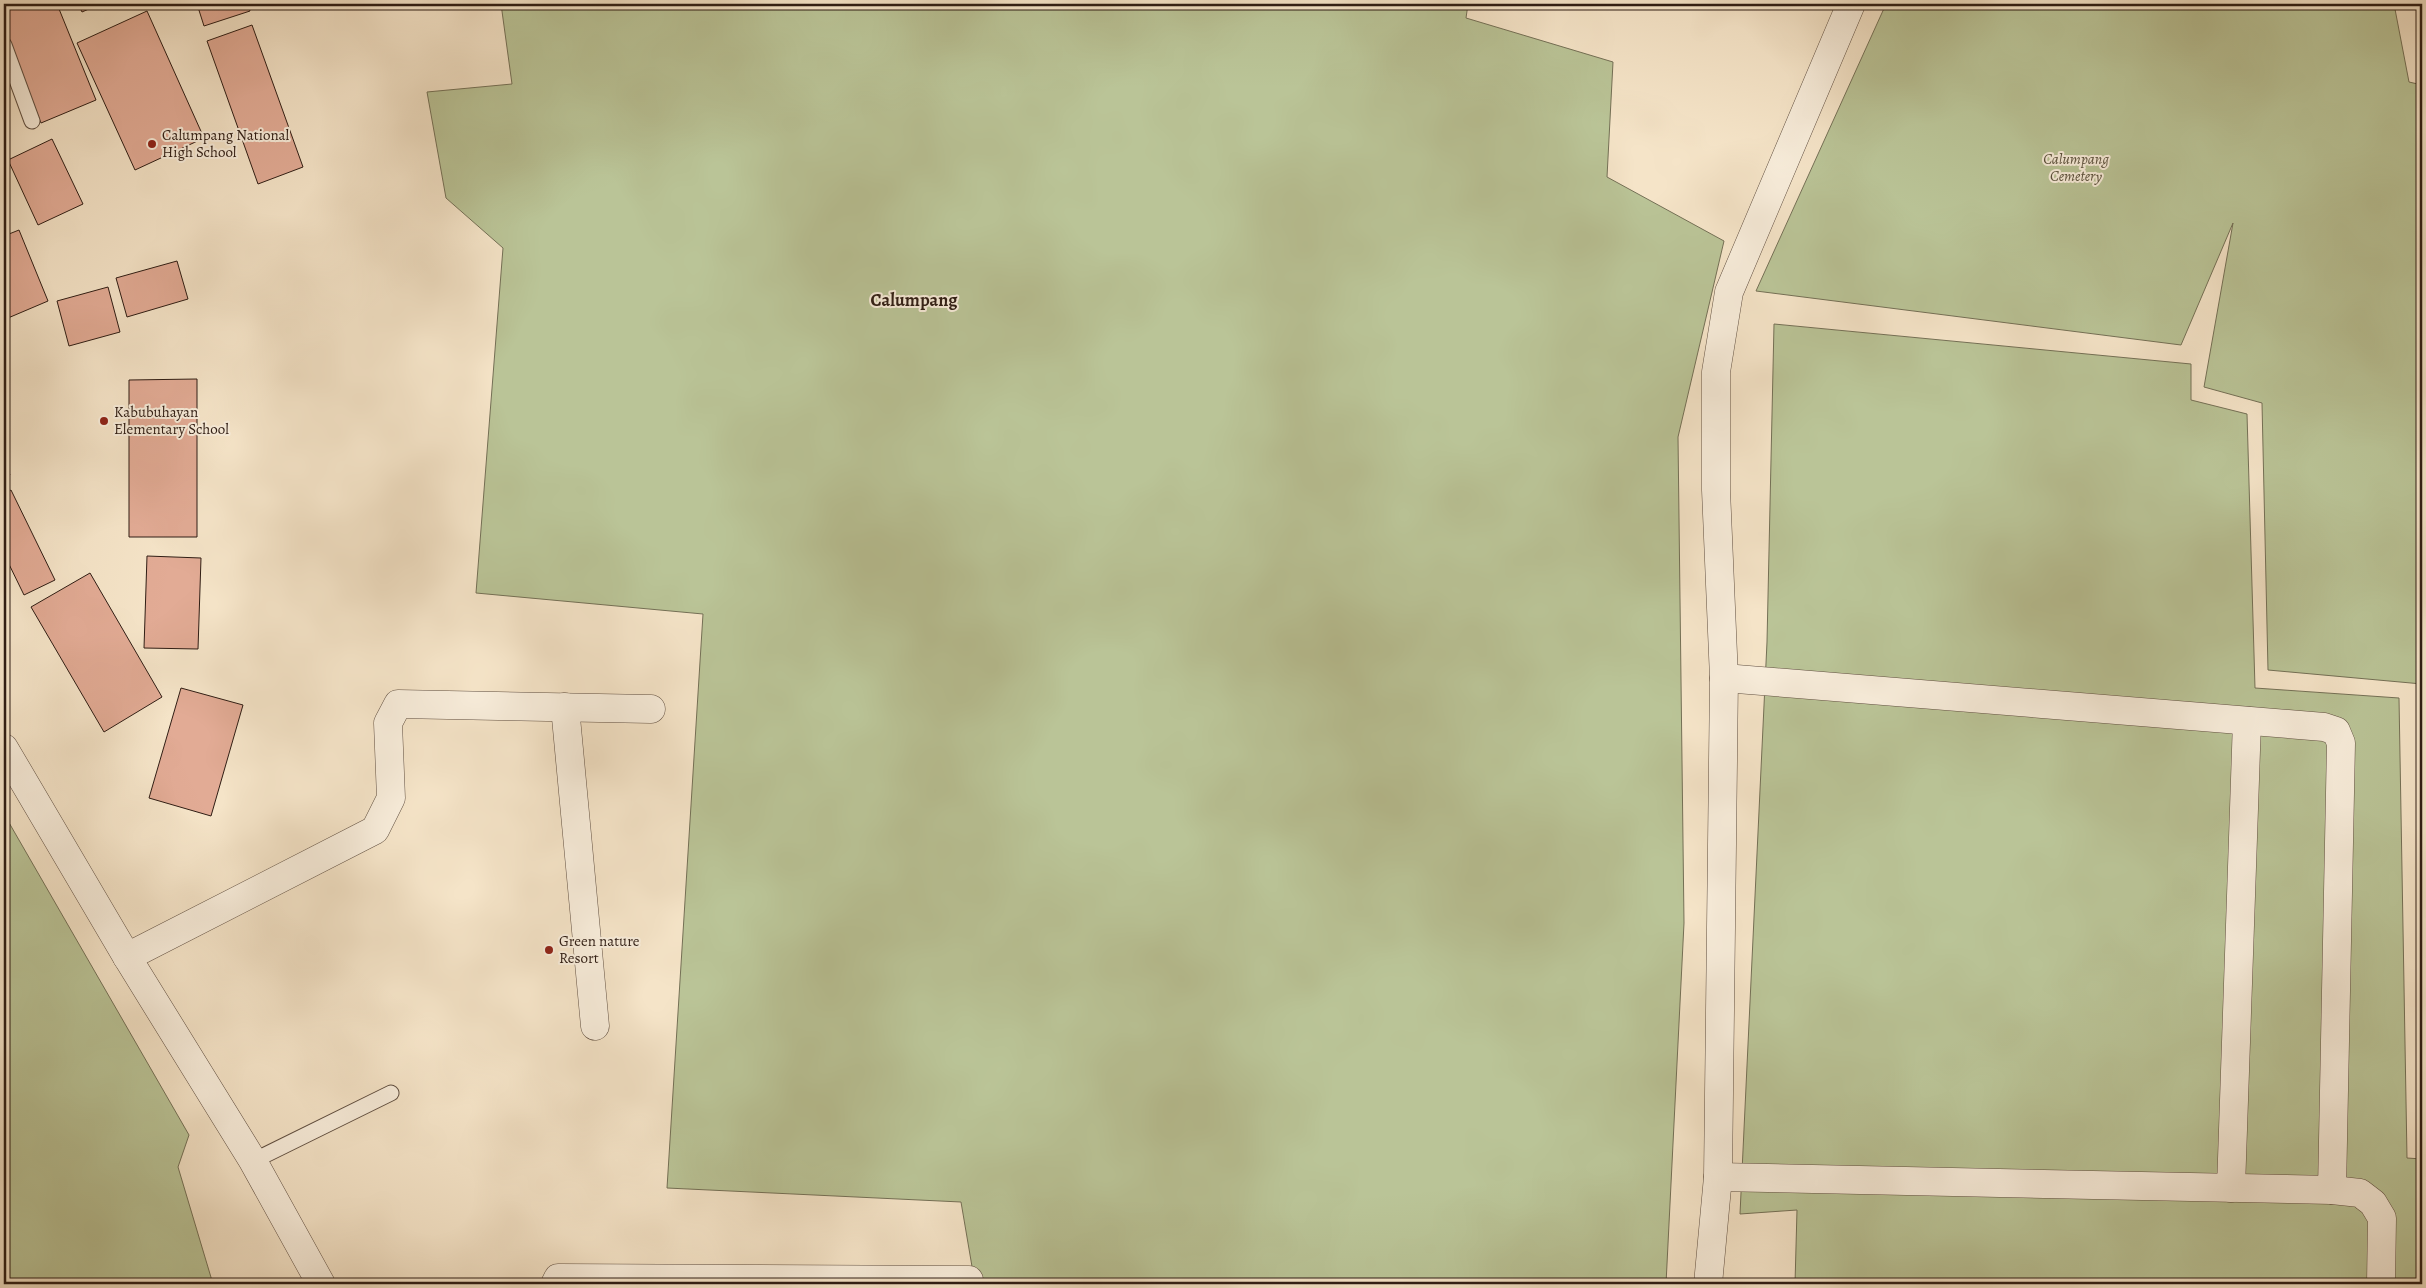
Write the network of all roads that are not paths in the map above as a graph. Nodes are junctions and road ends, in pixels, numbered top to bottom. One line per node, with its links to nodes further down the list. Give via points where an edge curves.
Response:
1 (1851, 4): 4 (street, via 1729,292 1716,372 1716,490)
2 (4, 45): 3 (lane)
3 (32, 121)
4 (1724, 678): 7 (street); 13 (street)
5 (565, 707): 6 (street); 9 (street, via 398,704 388,723 391,798 374,830); 10 (street)
6 (651, 709)
7 (2247, 721): 14 (street); 15 (street, via 2324,727 2336,731 2341,743)
8 (4, 748): 9 (street)
9 (127, 957): 12 (street)
10 (595, 1026)
11 (391, 1093): 12 (lane)
12 (253, 1161): 17 (street)
13 (1718, 1177): 14 (street); 19 (street)
14 (2231, 1188): 15 (street)
15 (2332, 1190): 20 (street, via 2360,1194 2373,1203 2382,1218)
16 (969, 1280): 18 (street, via 558,1278)
17 (321, 1284)
18 (555, 1284)
19 (1708, 1284)
20 (2381, 1284)

